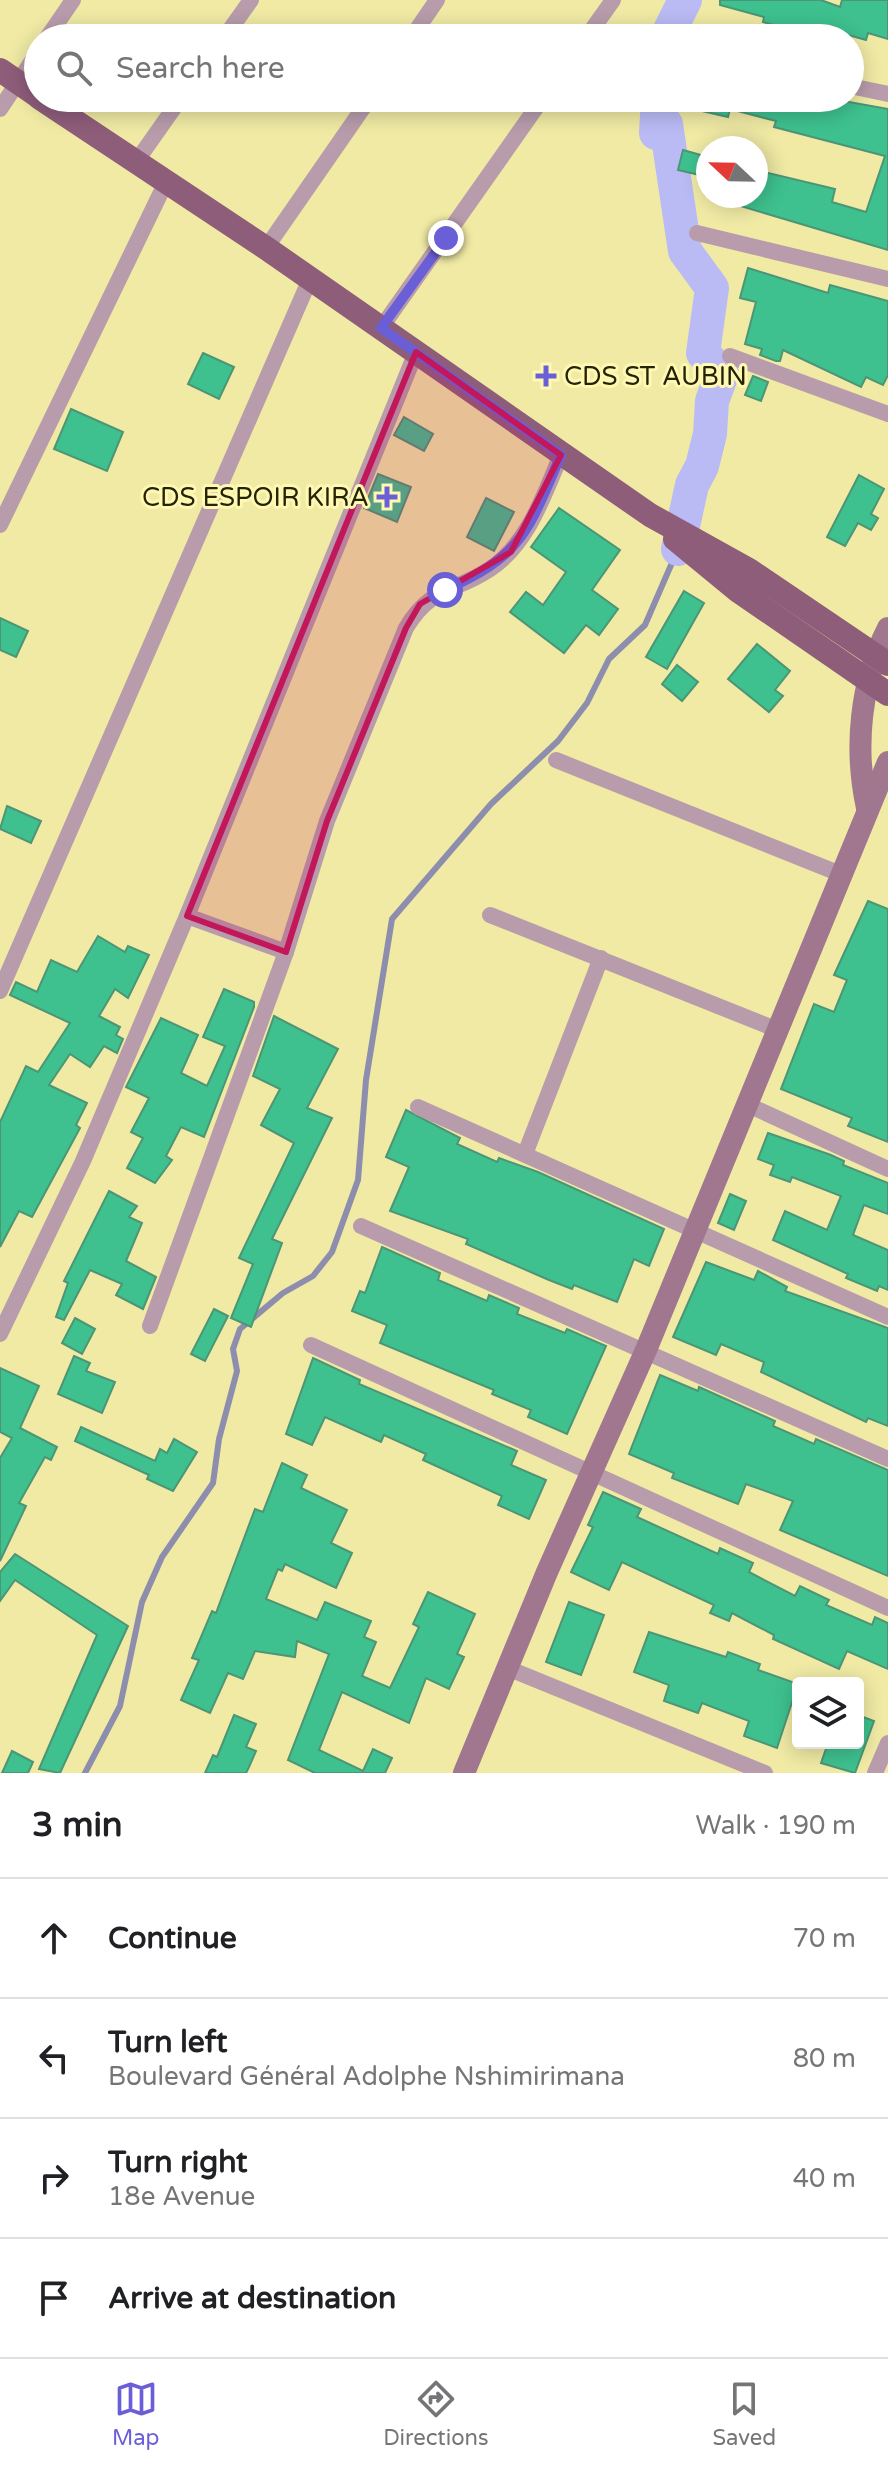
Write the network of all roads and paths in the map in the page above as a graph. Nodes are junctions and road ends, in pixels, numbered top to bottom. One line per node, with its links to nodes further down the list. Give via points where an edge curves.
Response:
1 (73, 0): 5 (street)
2 (251, 0): 6 (street)
3 (437, 0): 7 (street)
4 (613, 0): 8 (street)
5 (57, 24)
6 (234, 24)
7 (421, 24)
8 (596, 24)
9 (9, 76): 12 (street)
10 (864, 89): 11 (street)
11 (888, 94)
12 (0, 109)
13 (61, 112): 17 (main road)
14 (171, 112): 17 (street)
15 (360, 112): 20 (street)
16 (533, 112): 23 (street)
17 (136, 162): 18 (main road)
18 (166, 182): 20 (main road); 28 (street)
19 (697, 233): 22 (street)
20 (266, 248): 21 (main road)
21 (310, 279): 23 (main road); 39 (street)
22 (888, 279)
23 (381, 328): 24 (main road)
24 (416, 352): 27 (main road); 36 (street)
25 (730, 356): 26 (street)
26 (888, 414)
27 (561, 455): 30 (main road, via 650,515 716,574); 37 (street, via 511,552 489,570 420,604 406,628 327,821)
28 (0, 525)
29 (888, 628): 30 (street)
30 (880, 673): 33 (street, via 859,771)
31 (556, 760): 34 (street)
32 (888, 762): 33 (street)
33 (867, 808): 34 (street)
34 (843, 875): 40 (street)
35 (490, 915): 38 (street)
36 (187, 916): 37 (street); 49 (street, via 83,1161)
37 (286, 952): 48 (street)
38 (601, 958): 40 (street); 43 (street)
39 (0, 991)
40 (778, 1030): 41 (street)
41 (748, 1105): 44 (street); 46 (street)
42 (418, 1107): 43 (street)
43 (525, 1154): 46 (street)
44 (888, 1169)
45 (361, 1226): 51 (street)
46 (696, 1230): 47 (street); 51 (street)
47 (888, 1317)
48 (150, 1326)
49 (0, 1334)
50 (311, 1345): 53 (street)
51 (646, 1350): 52 (street); 53 (street)
52 (888, 1459)
53 (592, 1473): 54 (street); 55 (street)
54 (888, 1608)
55 (507, 1668): 57 (street); 58 (street)
56 (888, 1743): 59 (street)
57 (464, 1773)
58 (765, 1773)
59 (875, 1773)

